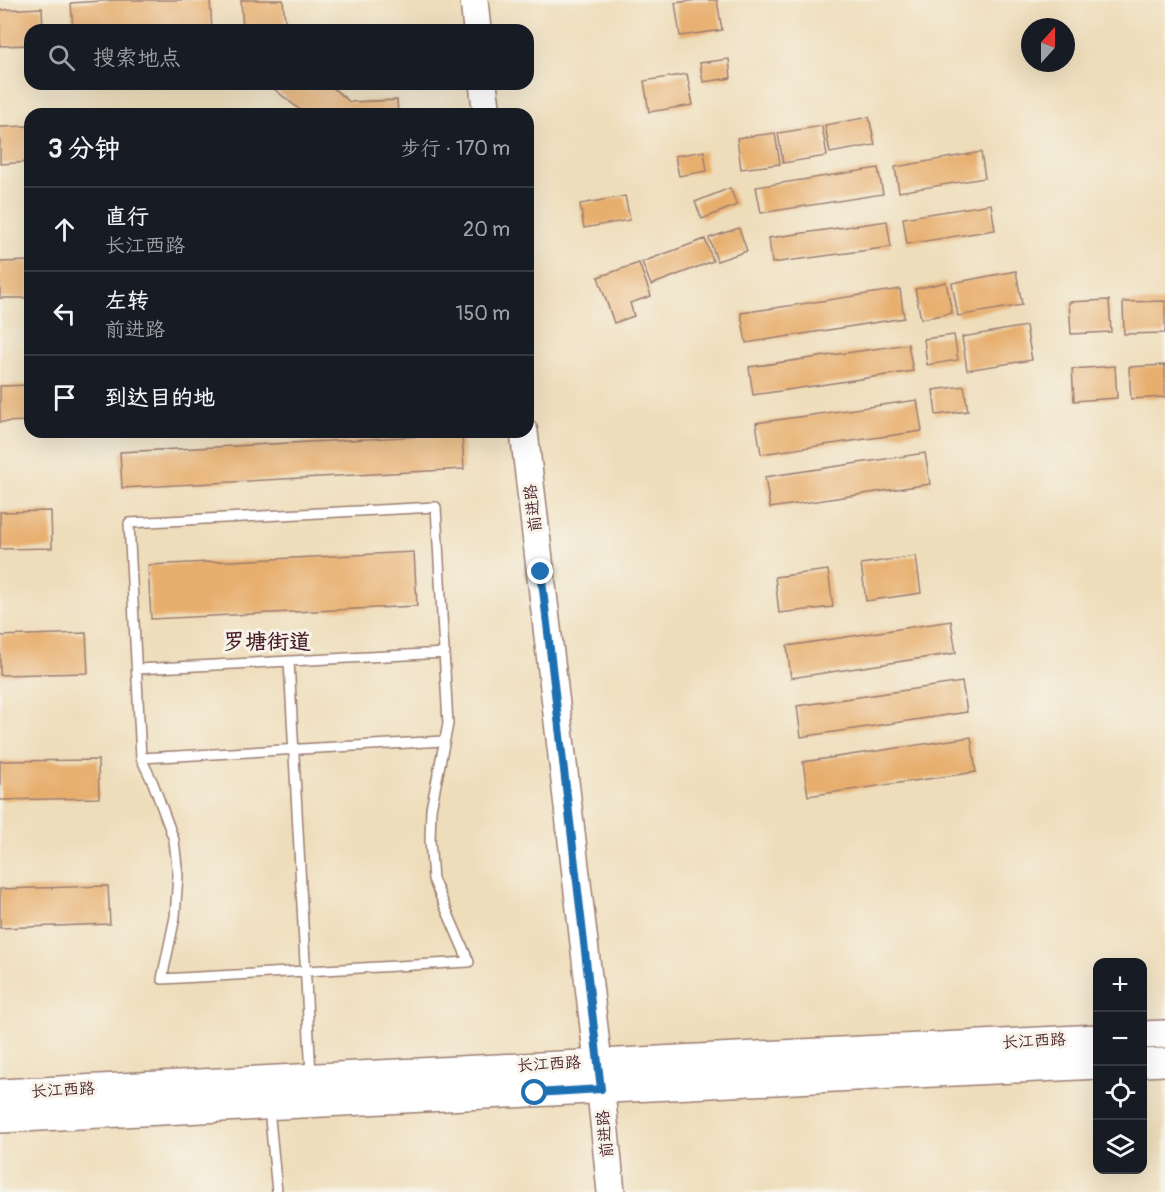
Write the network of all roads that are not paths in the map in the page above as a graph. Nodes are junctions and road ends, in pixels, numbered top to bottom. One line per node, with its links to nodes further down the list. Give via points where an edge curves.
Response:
1 (474, 0): 2 (main road)
2 (476, 24)
3 (484, 90): 4 (main road)
4 (486, 108)
5 (525, 438): 15 (main road, 前进路)
6 (445, 653): 7 (lane); 8 (lane, via 436,507 413,508 129,523); 9 (lane, via 448,724)
7 (289, 661): 8 (lane); 10 (lane)
8 (137, 669): 11 (lane)
9 (444, 741): 10 (lane); 11 (lane, via 431,808 433,879 469,963 162,979 176,917 178,875 174,840)
10 (294, 749): 11 (lane); 21 (lane)
11 (141, 758)
12 (1165, 1034): 13 (main road)
13 (1147, 1035)
14 (1093, 1038): 15 (main road, 长江西路)
15 (598, 1062): 19 (main road, 前进路); 20 (main road, 长江西路)
16 (1165, 1062): 17 (main road)
17 (1147, 1063)
18 (1093, 1065): 19 (main road, 长江西路)
19 (601, 1089): 21 (main road, 长江西路); 25 (main road, 前进路)
20 (0, 1093)
21 (313, 1104): 22 (main road, 长江西路)
22 (269, 1106): 23 (main road, 长江西路); 24 (lane)
23 (0, 1119)
24 (277, 1192)
25 (611, 1192)

